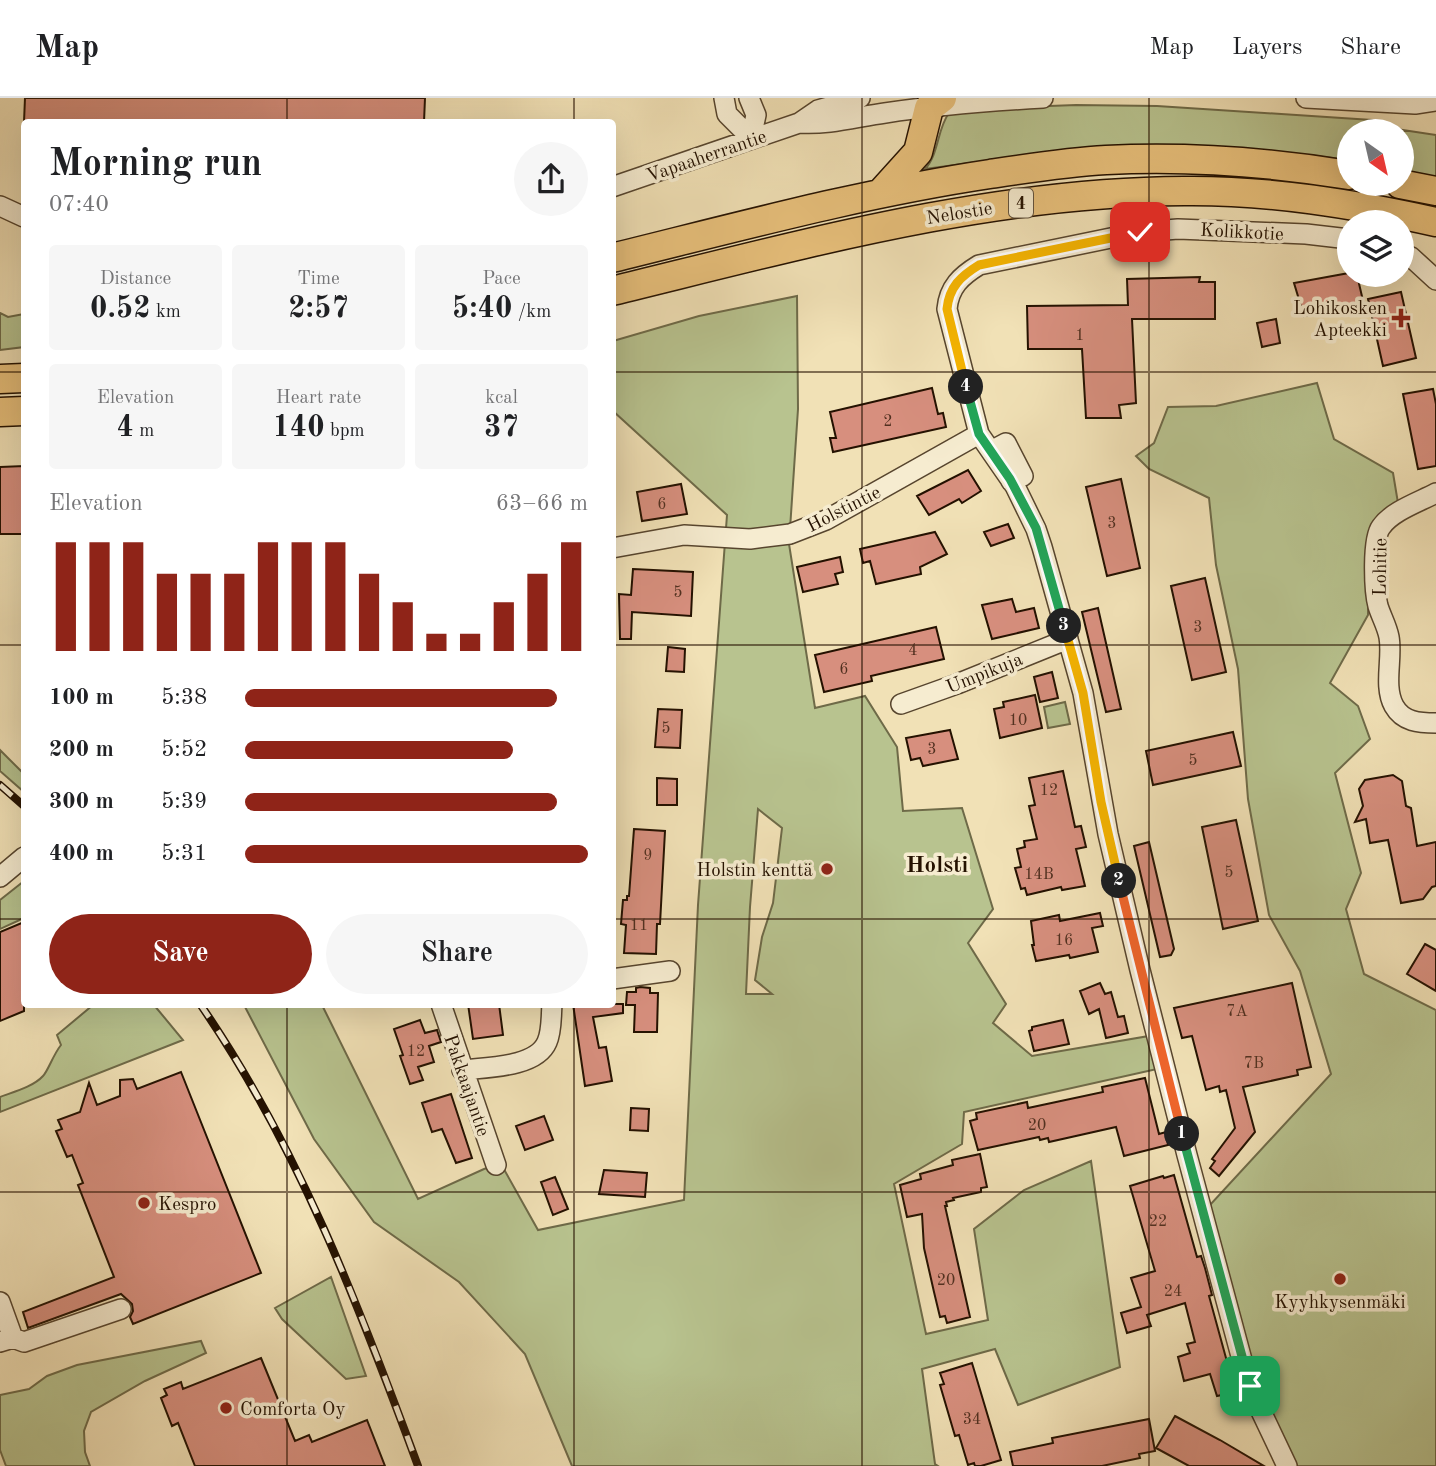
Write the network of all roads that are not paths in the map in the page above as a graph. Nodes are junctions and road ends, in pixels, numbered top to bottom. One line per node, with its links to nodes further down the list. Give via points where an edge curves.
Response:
1 (724, 98): 11 (street, via 727,114)
2 (749, 98): 11 (street, via 756,116)
3 (860, 98): 10 (street, Vapaaherrantie, via 818,110)
4 (1043, 98): 7 (street, Vapaaherrantie)
5 (1306, 98): 8 (street)
6 (1436, 102): 8 (street)
7 (936, 103): 10 (street, Vapaaherrantie, via 821,125); 16 (highway, via 918,152)
8 (1415, 104): 9 (street)
9 (1436, 116)
10 (799, 123): 11 (street, Vapaaherrantie)
11 (751, 138): 13 (street, Vapaaherrantie)
12 (1337, 173): 16 (highway, Nelostie / 4, via 1183,158 1104,160)
13 (616, 186)
14 (1414, 187): 15 (highway)
15 (1436, 191)
16 (881, 193): 22 (highway, Nelostie / 4)
17 (21, 204): 18 (street)
18 (0, 206): 19 (street)
19 (21, 216)
20 (1436, 222): 25 (highway, Nelostie / 4, via 1256,194 1112,194 967,210 870,228)
21 (1337, 238): 30 (street, Kolikkotie, via 1178,229 1140,232 979,265 954,285 947,309)
22 (616, 257)
23 (1414, 260): 24 (street)
24 (1436, 280)
25 (616, 290)
26 (21, 378): 27 (highway)
27 (0, 379)
28 (21, 411): 29 (highway)
29 (0, 412)
30 (979, 434): 32 (street, Holstintie, via 800,530 750,539 684,535); 33 (street, Kolikkotie, via 1036,528)
31 (1436, 493): 35 (street, Lohitie, via 1391,518 1380,527 1375,541 1377,604 1389,636 1390,696 1405,718)
32 (616, 547)
33 (1068, 639): 34 (street, Umpikuja); 47 (street, Kolikkotie, via 1083,693 1108,834 1187,1155 1250,1386)
34 (901, 704)
35 (1436, 723)
36 (21, 860): 37 (street)
37 (0, 877)
38 (670, 971): 39 (street)
39 (616, 978)
40 (442, 1008): 42 (street, Pakkaajantie)
41 (552, 1008): 42 (street, via 547,1043 541,1052 518,1063)
42 (462, 1070): 43 (street, Pakkaajantie)
43 (496, 1165)
44 (0, 1302): 46 (street)
45 (121, 1309): 46 (street, via 24,1342)
46 (7, 1340)
47 (1287, 1466)

